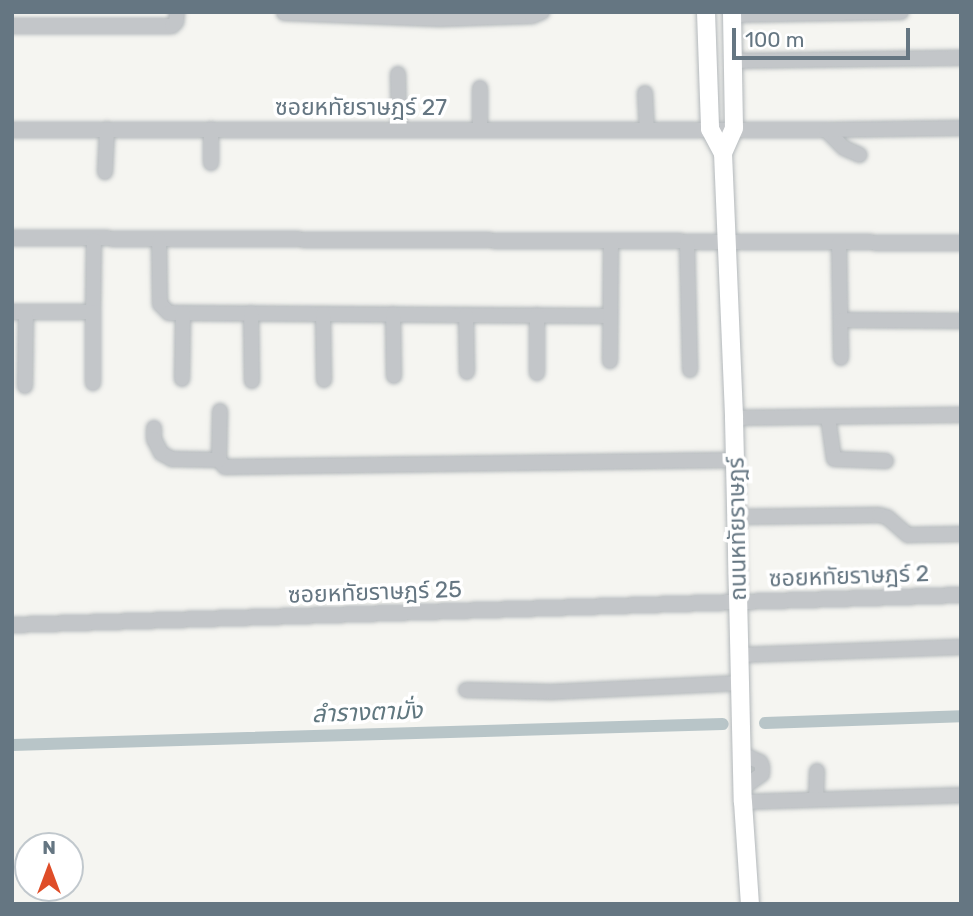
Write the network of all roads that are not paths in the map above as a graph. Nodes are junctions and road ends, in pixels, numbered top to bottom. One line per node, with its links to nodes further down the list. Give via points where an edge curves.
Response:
1 (177, 12): 8 (street, via 172,26)
2 (542, 12): 5 (street, via 440,19)
3 (706, 12): 18 (main road, ถนนหทัยราษฎร์)
4 (901, 12): 6 (street)
5 (284, 13)
6 (732, 13): 11 (main road, ถนนหทัยราษฎร์)
7 (57, 19): 8 (street); 9 (street)
8 (118, 19)
9 (12, 26)
10 (961, 58): 11 (street)
11 (733, 61): 15 (main road, ถนนหทัยราษฎร์)
12 (398, 74): 22 (street)
13 (480, 88): 17 (street)
14 (645, 93): 23 (street)
15 (734, 128): 18 (street, ซอยหทัยราษฎร์ 27); 24 (street, ซอยหทัยราษฎร์ 27); 25 (main road, ถนนหทัยราษฎร์)
16 (961, 128): 24 (street, ซอยหทัยราษฎร์ 27)
17 (481, 129): 22 (street, ซอยหทัยราษฎร์ 27); 23 (street, ซอยหทัยราษฎร์ 27)
18 (710, 129): 23 (street, ซอยหทัยราษฎร์ 27); 25 (main road, ถนนหทัยราษฎร์)
19 (12, 130): 20 (street, ซอยหทัยราษฎร์ 27)
20 (107, 130): 21 (street, ซอยหทัยราษฎร์ 27); 28 (street)
21 (211, 130): 22 (street, ซอยหทัยราษฎร์ 27); 27 (street)
22 (399, 130)
23 (647, 130)
24 (826, 130): 26 (street, via 844,148)
25 (723, 153): 34 (main road, ถนนหทัยราษฎร์)
26 (860, 155)
27 (211, 163)
28 (105, 172)
29 (12, 239): 30 (street)
30 (94, 240): 31 (street); 38 (street)
31 (159, 240): 32 (street); 40 (street, via 160,304 165,311)
32 (611, 243): 33 (street); 45 (street)
33 (687, 243): 34 (street); 50 (street)
34 (727, 243): 35 (street); 62 (main road, ถนนหทัยราษฎร์)
35 (839, 243): 36 (street); 46 (street)
36 (961, 243)
37 (19, 312): 38 (street); 58 (street)
38 (93, 312): 57 (street)
39 (251, 313): 40 (street); 41 (street); 56 (street)
40 (183, 314): 54 (street)
41 (323, 314): 42 (street); 55 (street)
42 (393, 314): 43 (street); 53 (street)
43 (466, 315): 44 (street); 51 (street)
44 (537, 315): 45 (street); 52 (street)
45 (610, 316): 49 (street)
46 (841, 320): 47 (street); 48 (street)
47 (961, 321)
48 (841, 358)
49 (610, 361)
50 (690, 370)
51 (467, 372)
52 (537, 373)
53 (394, 376)
54 (182, 379)
55 (324, 380)
56 (252, 381)
57 (93, 383)
58 (25, 386)
59 (220, 411): 64 (street)
60 (961, 415): 61 (street)
61 (828, 417): 62 (street); 66 (street, via 834,459)
62 (734, 418): 65 (main road, ถนนหทัยราษฎร์)
63 (154, 428): 64 (street, via 161,453 172,458)
64 (219, 460): 65 (street, via 225,467)
65 (735, 460): 67 (main road, ถนนหทัยราษฎร์)
66 (886, 461)
67 (735, 517): 68 (street, via 879,515 908,535); 70 (main road, ถนนหทัยราษฎร์)
68 (961, 534)
69 (961, 595): 70 (street, ซอยหทัยราษฎร์ 2)
70 (738, 603): 71 (street, ซอยหทัยราษฎร์ 25); 73 (main road, ถนนหทัยราษฎร์)
71 (12, 625)
72 (961, 647): 73 (street)
73 (740, 655): 74 (main road, ถนนหทัยราษฎร์)
74 (741, 683): 75 (street, via 551,692); 78 (main road, ถนนหทัยราษฎร์)
75 (466, 690)
76 (817, 771): 79 (street)
77 (961, 794): 79 (street)
78 (743, 795): 79 (street); 80 (main road, ถนนหทัยราษฎร์)
79 (816, 799)
80 (750, 904)

